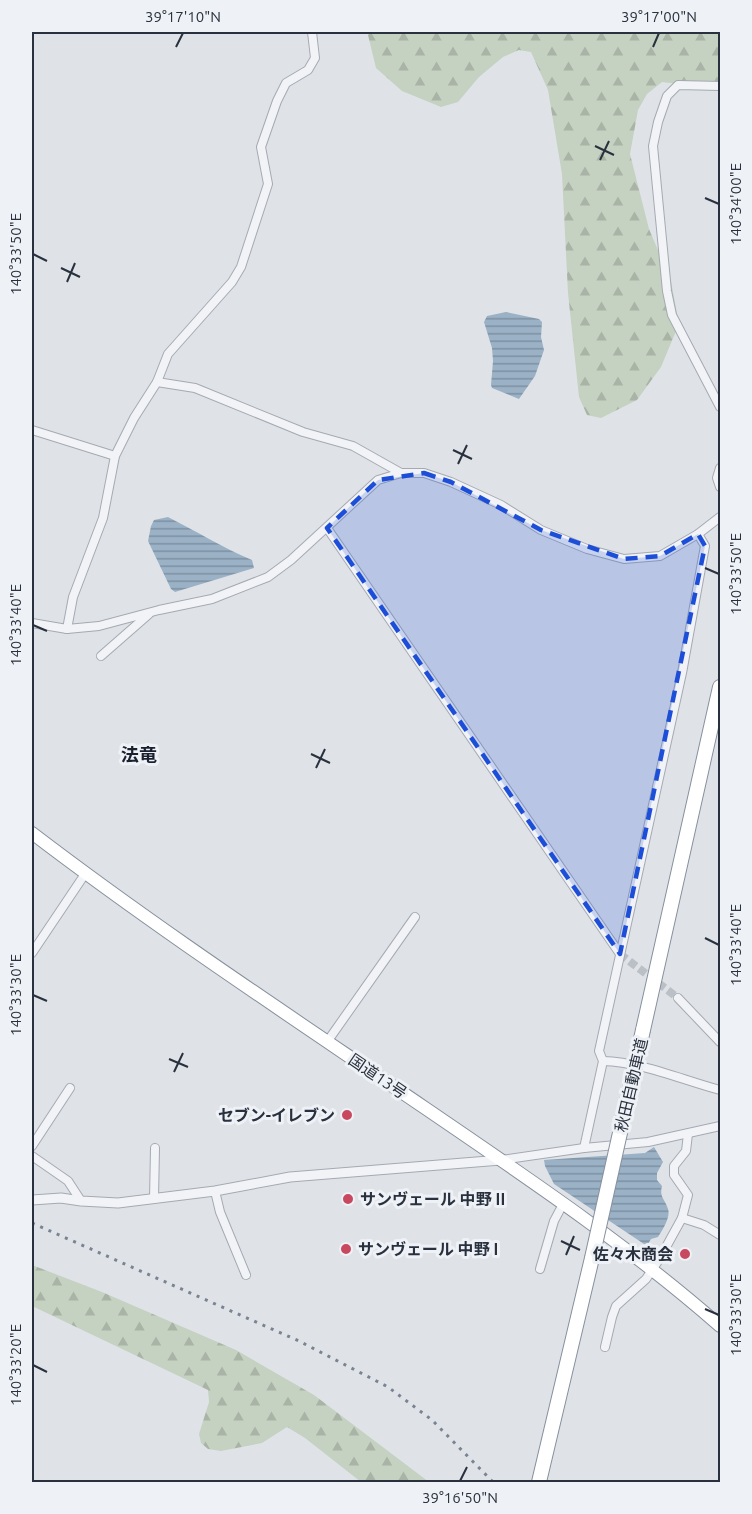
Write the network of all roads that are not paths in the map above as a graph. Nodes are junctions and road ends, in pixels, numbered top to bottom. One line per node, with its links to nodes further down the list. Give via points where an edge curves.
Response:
1 (312, 32): 3 (street, via 315,58 308,70 286,83 261,147 268,184 242,267 168,354)
2 (720, 86): 4 (street, via 678,85 667,96 654,146 672,315)
3 (157, 382): 6 (street); 8 (street, via 195,388 303,432 353,446)
4 (720, 407)
5 (32, 430): 6 (street)
6 (115, 456): 15 (street, via 103,518 73,597)
7 (720, 468): 9 (street)
8 (401, 473): 11 (street, via 378,480); 12 (street, via 424,473 451,482 501,505 541,530 624,559 660,556)
9 (720, 487)
10 (720, 518): 12 (street)
11 (327, 528): 13 (street, via 268,577 212,599); 22 (street)
12 (698, 534): 22 (street, via 705,546 682,673)
13 (150, 613): 15 (street, via 99,626); 16 (street)
14 (32, 623): 15 (street)
15 (67, 628)
16 (101, 656)
17 (720, 687): 48 (highway, 秋田自動車道, bridge)
18 (32, 833): 19 (highway, 国道13号)
19 (85, 874): 21 (street); 24 (highway, 国道13号)
20 (416, 916): 24 (street)
21 (32, 953)
22 (620, 954): 26 (street, via 599,1051)
23 (678, 998): 25 (street)
24 (327, 1042): 35 (highway, 国道13号)
25 (720, 1042)
26 (603, 1061): 28 (street, via 652,1070); 33 (street)
27 (70, 1088): 31 (street)
28 (720, 1090)
29 (720, 1126): 30 (street)
30 (688, 1134): 33 (street, via 648,1143); 41 (street, via 686,1151 674,1166 674,1175 688,1195)
31 (32, 1146)
32 (155, 1148): 37 (street)
33 (584, 1148): 35 (street)
34 (32, 1156): 39 (street, via 69,1181)
35 (501, 1160): 36 (street, via 290,1177); 40 (highway, 国道13号)
36 (215, 1191): 37 (street); 45 (street)
37 (154, 1199): 39 (street, via 118,1203)
38 (32, 1200): 39 (street)
39 (81, 1201)
40 (563, 1204): 43 (street); 44 (highway, 国道13号)
41 (682, 1218): 42 (street); 44 (street)
42 (720, 1235)
43 (540, 1269)
44 (652, 1271): 46 (highway, 国道13号); 47 (street, via 616,1306)
45 (246, 1275)
46 (720, 1326)
47 (605, 1347)
48 (540, 1482)

